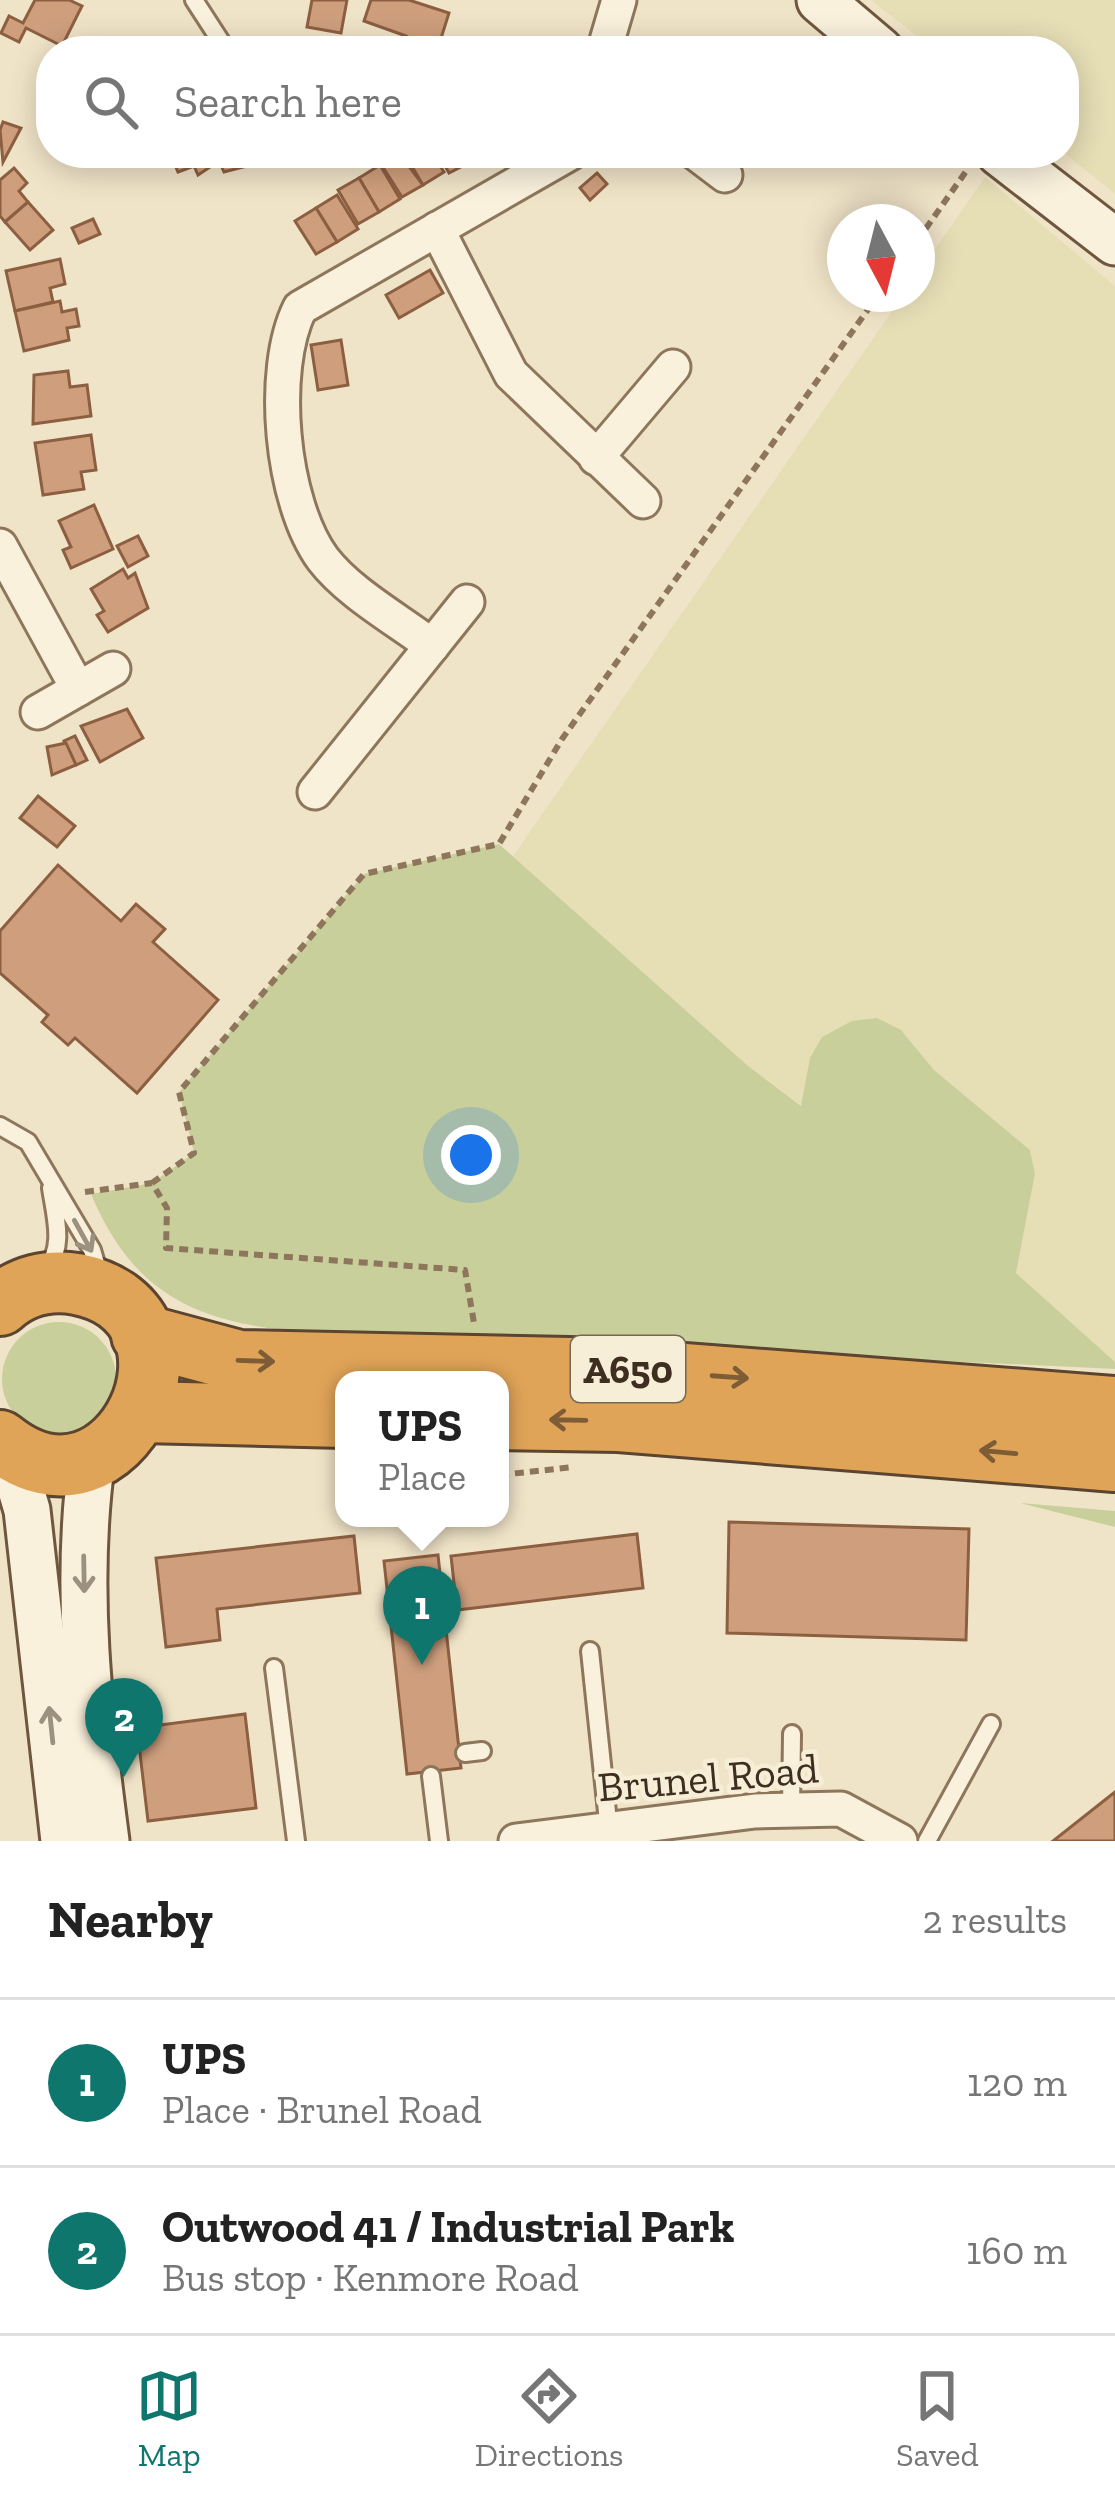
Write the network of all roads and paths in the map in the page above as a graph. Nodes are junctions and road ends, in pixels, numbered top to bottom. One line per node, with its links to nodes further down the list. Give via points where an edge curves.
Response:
1 (194, 0): 4 (lane)
2 (619, 0): 5 (street)
3 (820, 0): 6 (street)
4 (217, 36)
5 (608, 36)
6 (862, 36)
7 (544, 168): 13 (street)
8 (716, 168): 11 (street)
9 (969, 168): 12 (path)
10 (1019, 168): 14 (street)
11 (725, 175)
12 (935, 216)
13 (437, 229): 17 (street, via 511,374); 21 (street, via 300,308 286,335 282,389 307,534 326,563)
14 (1115, 242)
15 (866, 312): 28 (path, via 562,740 499,844 364,874 179,1092 194,1153)
16 (673, 367): 17 (street)
17 (596, 458): 18 (street)
18 (643, 501)
19 (0, 546): 23 (street)
20 (467, 602): 21 (street)
21 (432, 646): 25 (street)
22 (113, 670): 23 (street)
23 (78, 689): 24 (street)
24 (38, 712)
25 (315, 793)
26 (0, 1126): 27 (lane, via 28,1142)
27 (50, 1181): 28 (path, via 91,1194); 29 (lane, via 53,1262); 30 (lane, one-way to 30)
28 (152, 1183): 31 (path, via 166,1208 166,1248 465,1270)
29 (13, 1296): 30 (highway, A650, via 69,1282)
30 (124, 1315): 32 (highway, A650, one-way to 32, via 238,1361); 36 (highway, via 150,1375)
31 (486, 1371)
32 (335, 1373)
33 (509, 1390): 35 (highway, A650, one-way to 35, via 620,1369)
34 (509, 1397): 40 (highway, A650, one-way to 34, via 619,1421)
35 (1115, 1407)
36 (142, 1412): 37 (highway); 39 (highway)
37 (335, 1417)
38 (4, 1445): 39 (highway, via 53,1463); 48 (street, one-way to 38, via 27,1510)
39 (92, 1458): 48 (street, one-way to 48, via 84,1518)
40 (1115, 1461)
41 (590, 1651): 47 (lane)
42 (274, 1668): 49 (lane)
43 (992, 1724): 53 (lane)
44 (792, 1734): 46 (lane)
45 (431, 1776): 50 (lane)
46 (791, 1810): 47 (street, Brunel Road); 52 (street, Brunel Road, via 841,1809)
47 (609, 1831): 51 (street, Brunel Road)
48 (95, 1841)
49 (296, 1841)
50 (440, 1841)
51 (516, 1841)
52 (900, 1841)
53 (927, 1841)

